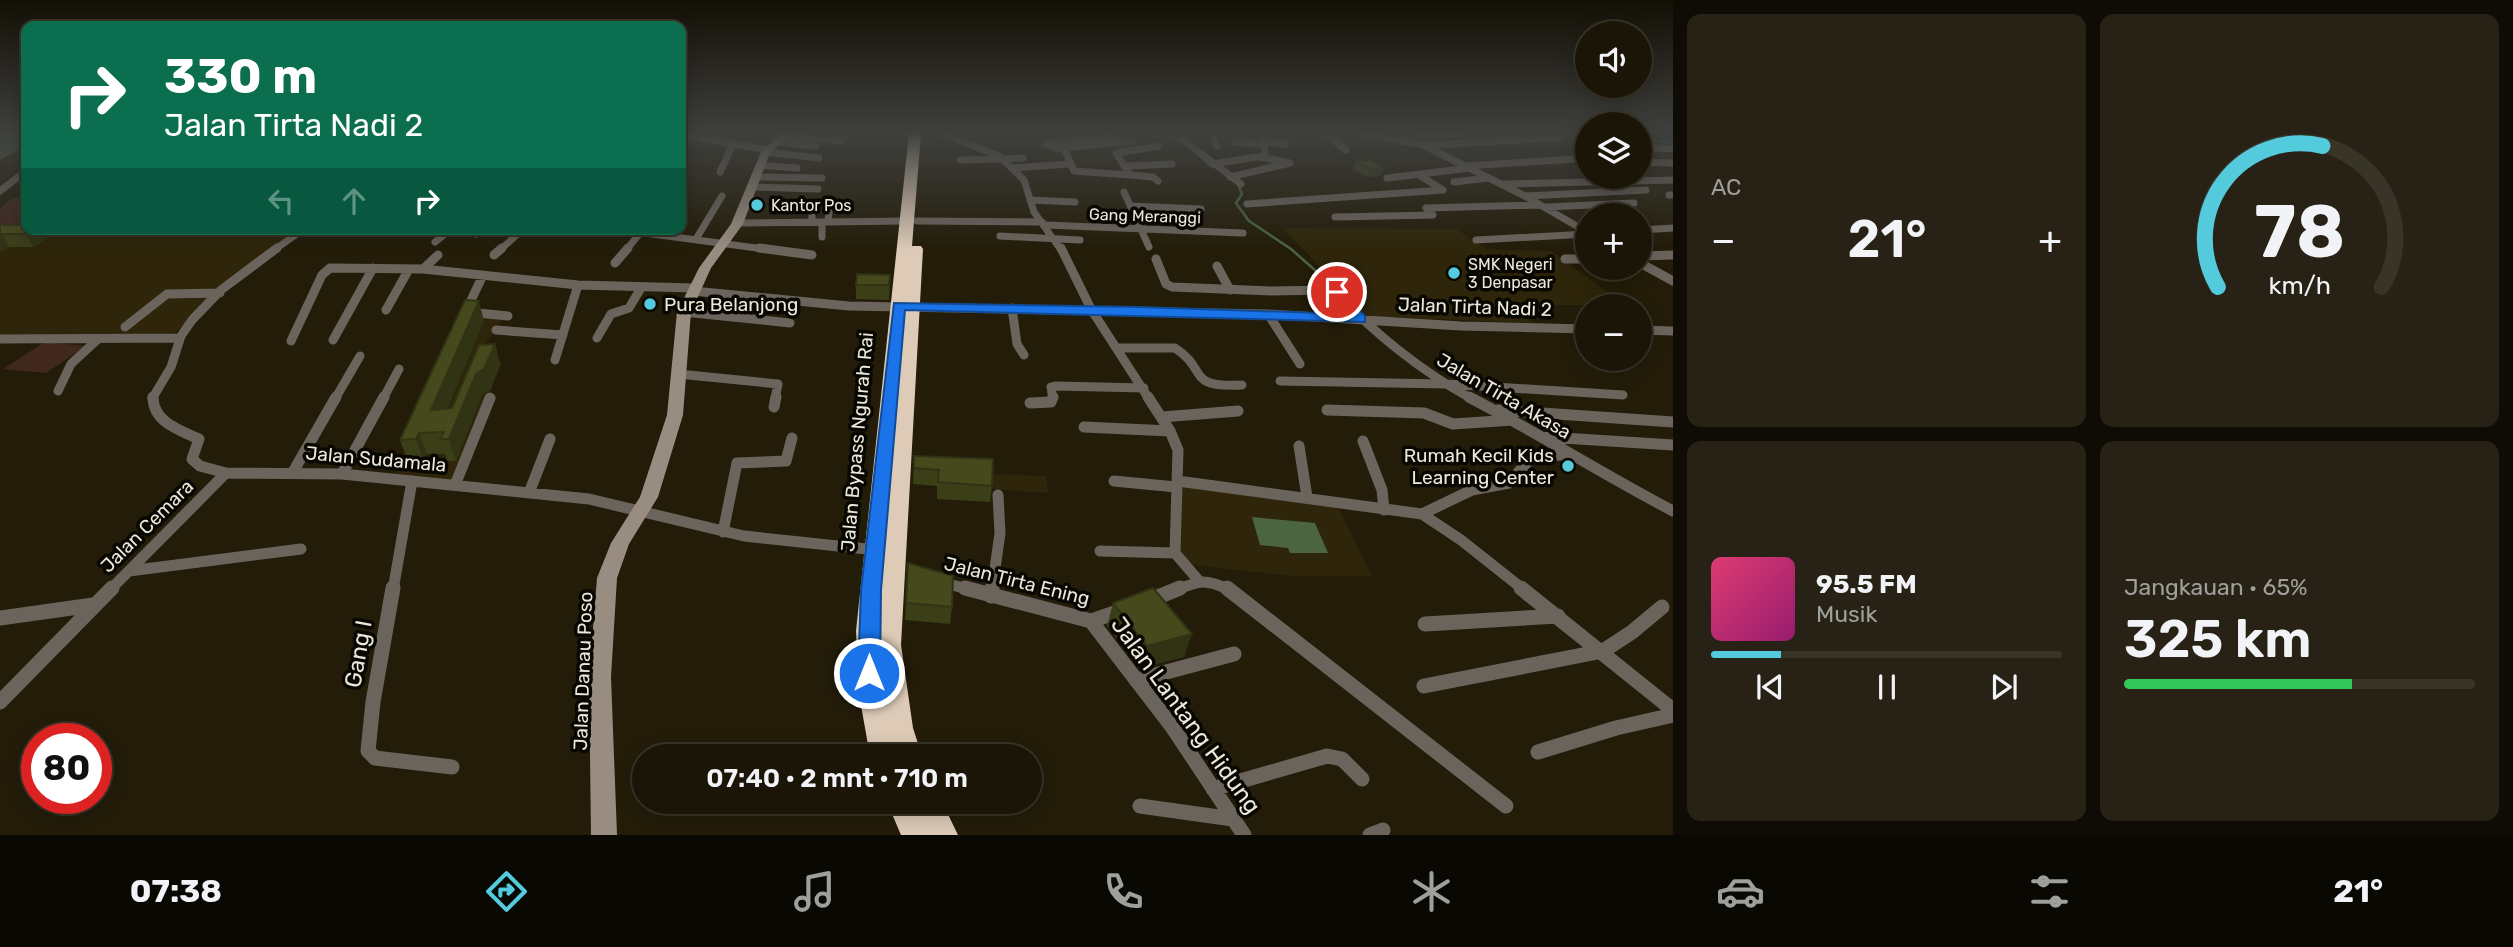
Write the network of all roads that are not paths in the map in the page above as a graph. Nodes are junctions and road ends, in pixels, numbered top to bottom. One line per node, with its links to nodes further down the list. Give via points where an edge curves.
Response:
1 (761, 172): 44 (street, Jalan Danau Poso)
2 (793, 172): 25 (street)
3 (808, 172): 17 (street)
4 (914, 172): 41 (highway, Jalan Bypass Ngurah Rai)
5 (919, 172): 41 (highway, Jalan Bypass Ngurah Rai)
6 (1016, 172): 31 (street, via 1024,180)
7 (1076, 172): 14 (street)
8 (1129, 172): 14 (street)
9 (1223, 172): 16 (street)
10 (1252, 172): 16 (street)
11 (1437, 172): 15 (street)
12 (1478, 172): 19 (street)
13 (21, 175): 27 (street)
14 (1130, 175): 21 (street)
15 (1419, 175): 18 (street); 34 (street, via 1443,190)
16 (1230, 177): 23 (street)
17 (822, 178)
18 (1387, 178)
19 (1491, 178): 22 (street); 24 (street)
20 (1673, 180): 24 (street)
21 (1158, 181)
22 (1454, 181)
23 (1241, 184)
24 (1503, 184): 30 (street)
25 (818, 189)
26 (1646, 190): 30 (street)
27 (0, 191)
28 (1124, 192): 36 (street)
29 (722, 196): 59 (street)
30 (1525, 196): 37 (street)
31 (1030, 200): 32 (street); 45 (street)
32 (1075, 202)
33 (830, 203): 43 (street)
34 (1247, 204)
35 (1575, 205): 37 (street)
36 (1130, 206): 39 (street); 49 (street)
37 (1544, 206): 40 (street, via 1427,208 1433,215); 46 (street)
38 (812, 207): 42 (street)
39 (1202, 209)
40 (1335, 218)
41 (912, 221): 43 (street, Gang Meranggi); 45 (street, Gang Meranggi); 87 (highway, Jalan Bypass Ngurah Rai)
42 (812, 222): 43 (street, Gang Meranggi); 44 (street, Gang Meranggi)
43 (825, 222): 58 (street)
44 (738, 223): 64 (street, Jalan Danau Poso)
45 (1044, 224): 49 (street, Gang Meranggi); 60 (street)
46 (1575, 225)
47 (1673, 228): 48 (street)
48 (1652, 229)
49 (1139, 230): 50 (street, Gang Meranggi); 65 (street)
50 (1243, 233)
51 (1575, 234): 62 (street)
52 (296, 235): 86 (street, Jalan Sudamala)
53 (444, 235): 63 (street)
54 (517, 235): 69 (street)
55 (633, 235): 74 (street)
56 (666, 235): 59 (street)
57 (1000, 236): 60 (street)
58 (822, 237)
59 (696, 239): 64 (street)
60 (1056, 239): 61 (street); 89 (street)
61 (1080, 240)
62 (1476, 240)
63 (435, 242)
64 (725, 243): 67 (street); 84 (street, Jalan Danau Poso)
65 (1149, 247)
66 (438, 255): 78 (street)
67 (813, 255)
68 (1673, 255): 70 (street)
69 (494, 256)
70 (1652, 256)
71 (1156, 259): 85 (street, via 1168,285)
72 (1565, 259): 73 (street)
73 (1575, 259)
74 (615, 263)
75 (1217, 266): 85 (street)
76 (373, 268): 77 (street, Jalan Tirta Nadi 2); 108 (street); 109 (street, Jalan Tirta Nadi 2, via 325,271)
77 (409, 269): 78 (street, Jalan Tirta Nadi 2); 90 (street)
78 (423, 269): 80 (street, Jalan Tirta Nadi 2)
79 (1652, 270): 81 (street)
80 (484, 275): 82 (street, Jalan Tirta Nadi 2); 91 (street)
81 (1673, 281)
82 (578, 285): 83 (street, Jalan Tirta Nadi 2); 103 (street)
83 (642, 288): 84 (street, Jalan Tirta Nadi 2); 105 (street, via 630,307 611,314)
84 (694, 289): 87 (street, Jalan Tirta Nadi 2, via 818,305); 92 (street, Jalan Danau Poso)
85 (1230, 289): 95 (street, Jalan Tirta Akasa, via 1333,290)
86 (220, 293): 98 (street, via 167,294); 104 (street, Jalan Sudamala)
87 (906, 306): 88 (street, Jalan Tirta Nadi 2); 157 (highway, Jalan Bypass Ngurah Rai); 178 (highway, Jalan Bypass Ngurah Rai, via 898,568 889,657)
88 (1012, 308): 89 (street, Jalan Tirta Nadi 2); 111 (street, via 1017,344)
89 (1091, 309): 93 (street, Jalan Tirta Nadi 2); 110 (street)
90 (386, 310)
91 (465, 312): 94 (street); 96 (street)
92 (684, 312): 97 (street); 116 (street, Jalan Danau Poso)
93 (1268, 314): 95 (street, Jalan Tirta Nadi 2); 114 (street)
94 (508, 316)
95 (1361, 319): 99 (street, Jalan Tirta Nadi 2); 118 (street, Jalan Tirta Akasa)
96 (460, 323)
97 (790, 323)
98 (125, 327)
99 (1575, 329)
100 (496, 330): 103 (street)
101 (1652, 330): 102 (street)
102 (1673, 331)
103 (563, 335): 113 (street)
104 (180, 338): 107 (street); 142 (street, Jalan Sudamala, via 170,370 152,400 153,408 163,421 199,439 194,462)
105 (597, 338)
106 (0, 339): 107 (street)
107 (97, 340): 121 (street, via 71,364)
108 (333, 340)
109 (291, 341)
110 (1116, 348): 119 (street, via 1175,348 1204,382); 120 (street)
111 (1024, 355)
112 (360, 356): 141 (street)
113 (555, 360)
114 (1300, 364)
115 (399, 369): 143 (street)
116 (678, 374): 125 (street, via 778,384); 153 (street, Jalan Danau Poso, via 675,415)
117 (1280, 381): 118 (street)
118 (1446, 384): 122 (street); 127 (street, Jalan Tirta Akasa)
119 (1242, 385)
120 (1144, 388): 124 (street, via 1053,386 1051,402); 129 (street)
121 (58, 391)
122 (1623, 395)
123 (490, 398): 147 (street)
124 (1030, 403)
125 (774, 407)
126 (1327, 410): 130 (street, via 1421,413 1459,424)
127 (1493, 410): 130 (street, Jalan Tirta Akasa); 131 (street)
128 (1238, 411): 129 (street)
129 (1162, 417): 133 (street)
130 (1513, 421): 135 (street, Jalan Tirta Akasa)
131 (1673, 422)
132 (1084, 427): 133 (street)
133 (1170, 431): 146 (street, via 1178,450)
134 (792, 438): 155 (street, via 786,461 737,463)
135 (1545, 438): 138 (street); 140 (street, Jalan Tirta Akasa)
136 (550, 439): 148 (street)
137 (1363, 441): 151 (street, via 1382,490)
138 (1673, 445)
139 (1300, 446): 150 (street)
140 (1570, 454): 152 (street, Jalan Tirta Akasa); 154 (street, via 1531,458 1508,483 1472,490)
141 (293, 472): 142 (street, Jalan Sudamala); 143 (street, Jalan Sudamala)
142 (226, 473): 160 (street, Jalan Cemara)
143 (342, 474): 144 (street, Jalan Sudamala)
144 (412, 481): 147 (street, Jalan Sudamala); 180 (street, Gang I, via 368,751 375,758)
145 (1114, 481): 146 (street)
146 (1177, 484): 150 (street); 159 (street)
147 (455, 485): 148 (street, Jalan Sudamala)
148 (529, 493): 153 (street, Jalan Sudamala, via 589,499)
149 (998, 495): 163 (street, via 1000,533)
150 (1307, 497): 151 (street)
151 (1384, 510): 154 (street)
152 (1673, 511)
153 (641, 512): 155 (street, Jalan Sudamala); 188 (street, Jalan Danau Poso, via 611,562 604,599 600,677)
154 (1422, 514): 166 (street)
155 (723, 532): 157 (street, Jalan Sudamala)
156 (301, 549): 160 (street)
157 (876, 550): 177 (highway, Jalan Bypass Ngurah Rai, via 869,673)
158 (1100, 551): 159 (street)
159 (1175, 553): 162 (street)
160 (130, 571): 164 (street, Jalan Cemara)
161 (924, 577): 163 (street, Jalan Tirta Ening)
162 (1199, 581): 168 (street, Jalan Tirta Ening); 184 (street, via 1230,590)
163 (990, 596): 168 (street, Jalan Tirta Ening)
164 (93, 605): 167 (street); 174 (street, Jalan Cemara)
165 (1662, 607): 170 (street)
166 (1558, 616): 169 (street); 170 (street)
167 (0, 618)
168 (1091, 621): 172 (street, Jalan Lantang Hidung)
169 (1425, 624)
170 (1602, 651): 173 (street); 175 (street)
171 (1234, 654): 172 (street)
172 (1136, 680): 182 (street, Jalan Lantang Hidung)
173 (1424, 686)
174 (3, 696)
175 (1673, 710)
176 (1673, 715): 179 (street)
177 (880, 744)
178 (904, 744)
179 (1538, 752)
180 (452, 768)
181 (1362, 779): 182 (street, via 1342,759 1327,756)
182 (1213, 789): 187 (street, Jalan Lantang Hidung)
183 (1140, 806): 187 (street)
184 (1506, 806)
185 (907, 814): 189 (highway)
186 (932, 814): 190 (highway)
187 (1233, 819): 191 (street, Jalan Lantang Hidung)
188 (604, 835)
189 (917, 835)
190 (943, 835)
191 (1244, 835)

